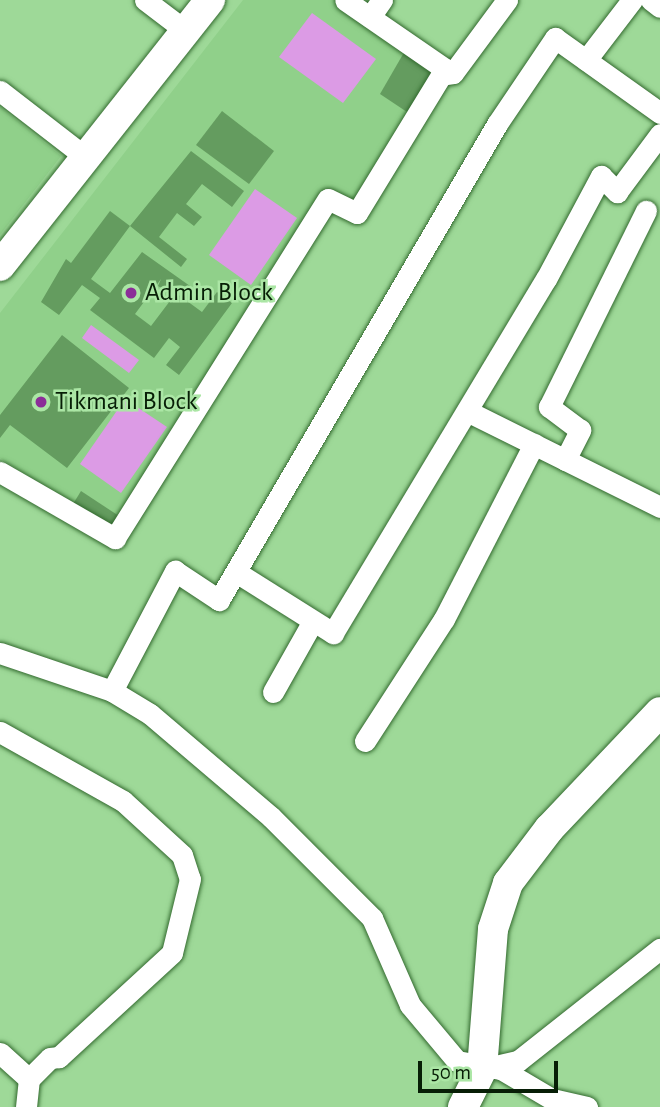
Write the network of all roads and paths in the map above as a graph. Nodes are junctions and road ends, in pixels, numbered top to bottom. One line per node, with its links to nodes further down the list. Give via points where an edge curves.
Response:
1 (145, 0): 9 (street)
2 (211, 0): 9 (street)
3 (345, 0): 8 (street)
4 (507, 0): 11 (street, via 453,73)
5 (632, 0): 10 (street)
6 (651, 0): 7 (street)
7 (660, 7)
8 (376, 9): 11 (street, via 445,69)
9 (186, 31): 15 (street)
10 (586, 60): 13 (street); 24 (street, via 555,38 497,124)
11 (441, 75): 22 (street, via 357,213 328,199 115,538)
12 (0, 91): 15 (street)
13 (660, 113)
14 (660, 134): 16 (street)
15 (84, 156): 18 (street)
16 (617, 192): 17 (street); 19 (street, via 601,176)
17 (653, 216): 21 (street, via 549,407 580,430)
18 (0, 266)
19 (467, 411): 20 (street); 25 (street, via 333,633)
20 (534, 444): 21 (street); 31 (street, via 444,619)
21 (565, 460): 23 (street)
22 (0, 472)
23 (660, 507)
24 (236, 572): 25 (street); 27 (street, via 219,600 174,571)
25 (313, 621): 28 (street)
26 (0, 653): 27 (street)
27 (112, 691): 34 (street, via 215,766 327,870 372,918 410,1005 457,1060)
28 (273, 692)
29 (660, 712): 34 (street, via 550,829 508,883 493,929)
30 (0, 732): 35 (street, via 123,801 182,855 190,879 172,953)
31 (365, 741)
32 (660, 949): 34 (street, via 518,1060)
33 (0, 1053): 35 (street)
34 (482, 1069): 37 (street); 38 (street, via 501,1069 552,1099)
35 (29, 1079): 36 (street)
36 (26, 1107)
37 (463, 1107)
38 (587, 1107)

